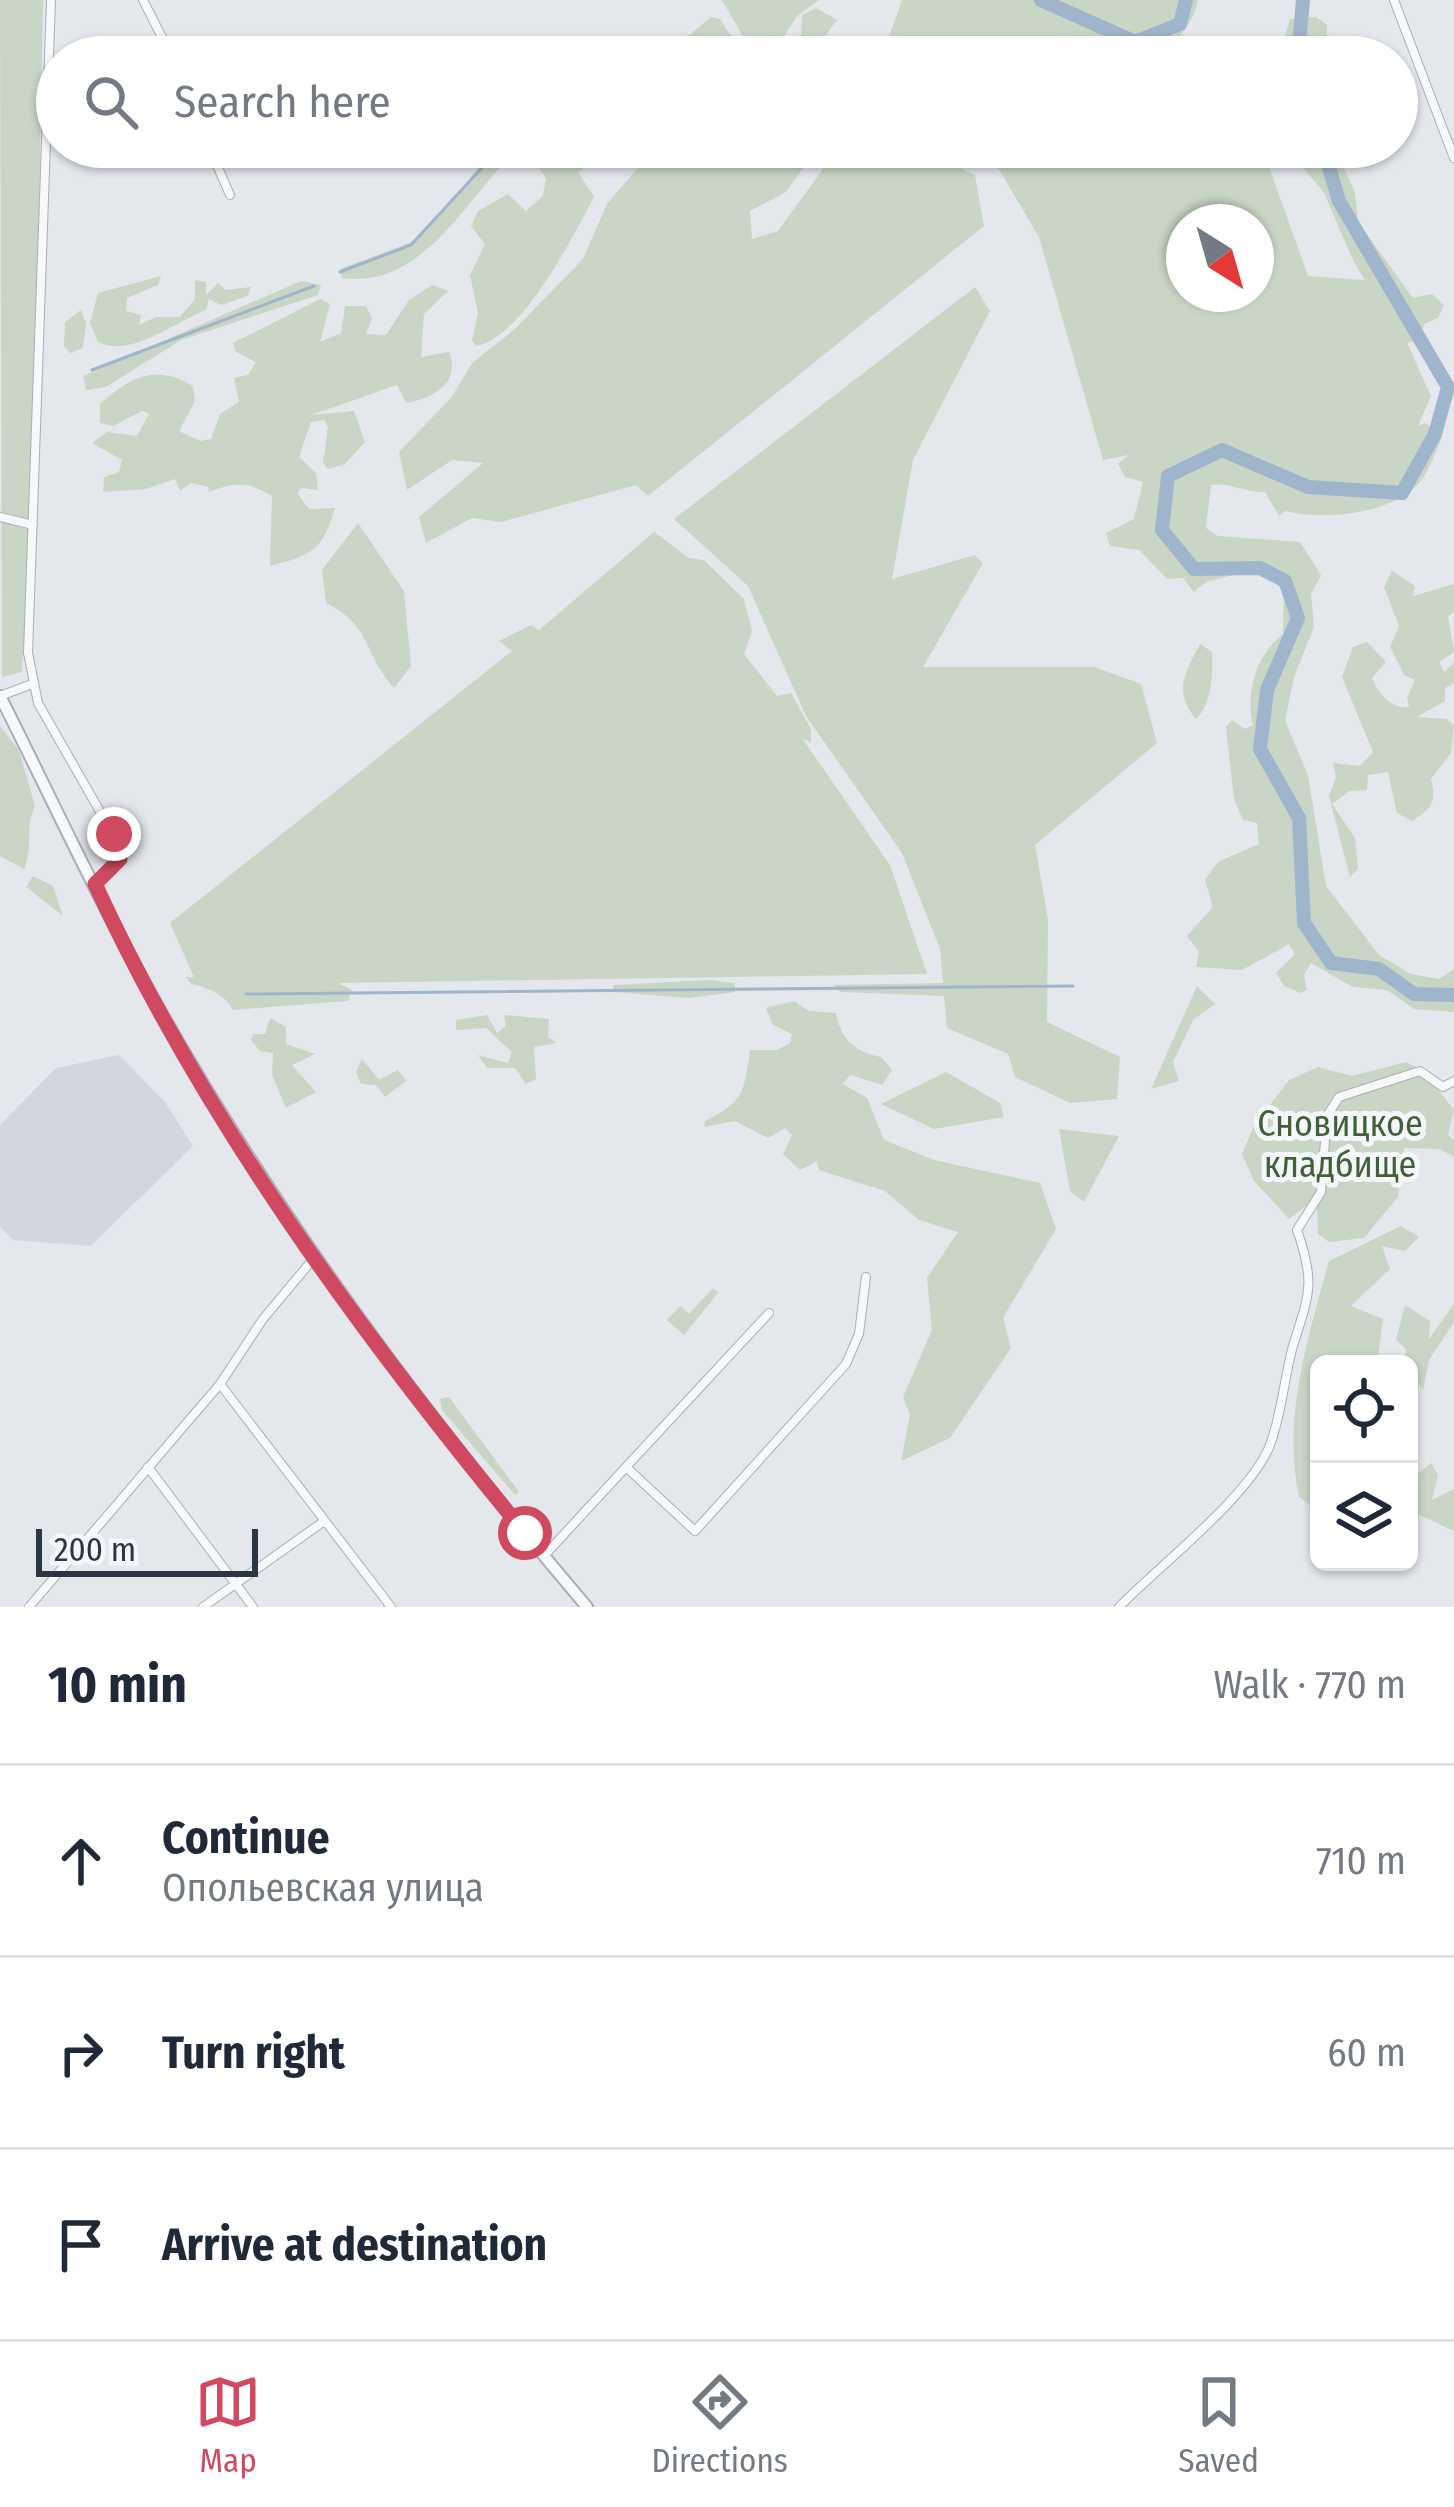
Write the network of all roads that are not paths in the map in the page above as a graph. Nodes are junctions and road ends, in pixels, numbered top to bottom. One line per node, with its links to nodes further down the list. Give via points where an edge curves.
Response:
1 (51, 0): 4 (street)
2 (143, 0): 5 (street)
3 (1394, 0): 6 (street)
4 (50, 36)
5 (161, 36)
6 (1408, 36)
7 (1418, 63): 8 (street)
8 (1454, 158)
9 (45, 168): 13 (street)
10 (218, 168): 11 (street)
11 (230, 196)
12 (0, 517): 13 (street)
13 (33, 525): 14 (street)
14 (32, 684): 15 (street); 16 (street, via 122,850)
15 (0, 696): 16 (street)
16 (95, 884): 18 (street, via 170,1026)
17 (1454, 1081): 32 (street, via 1443,1087 1420,1072 1339,1097 1327,1116 1321,1192 1297,1230 1312,1271 1309,1307 1270,1445 1254,1475)
18 (314, 1258): 21 (street); 25 (street)
19 (866, 1277): 23 (street, via 846,1364 695,1531)
20 (769, 1313): 23 (street)
21 (220, 1384): 22 (street); 24 (street)
22 (148, 1467): 26 (street); 27 (street)
23 (626, 1467): 25 (street)
24 (323, 1522): 26 (street); 30 (street)
25 (544, 1556): 31 (street)
26 (235, 1584): 28 (street); 29 (street)
27 (29, 1607)
28 (203, 1607)
29 (253, 1607)
30 (391, 1607)
31 (587, 1607)
32 (1119, 1607)

